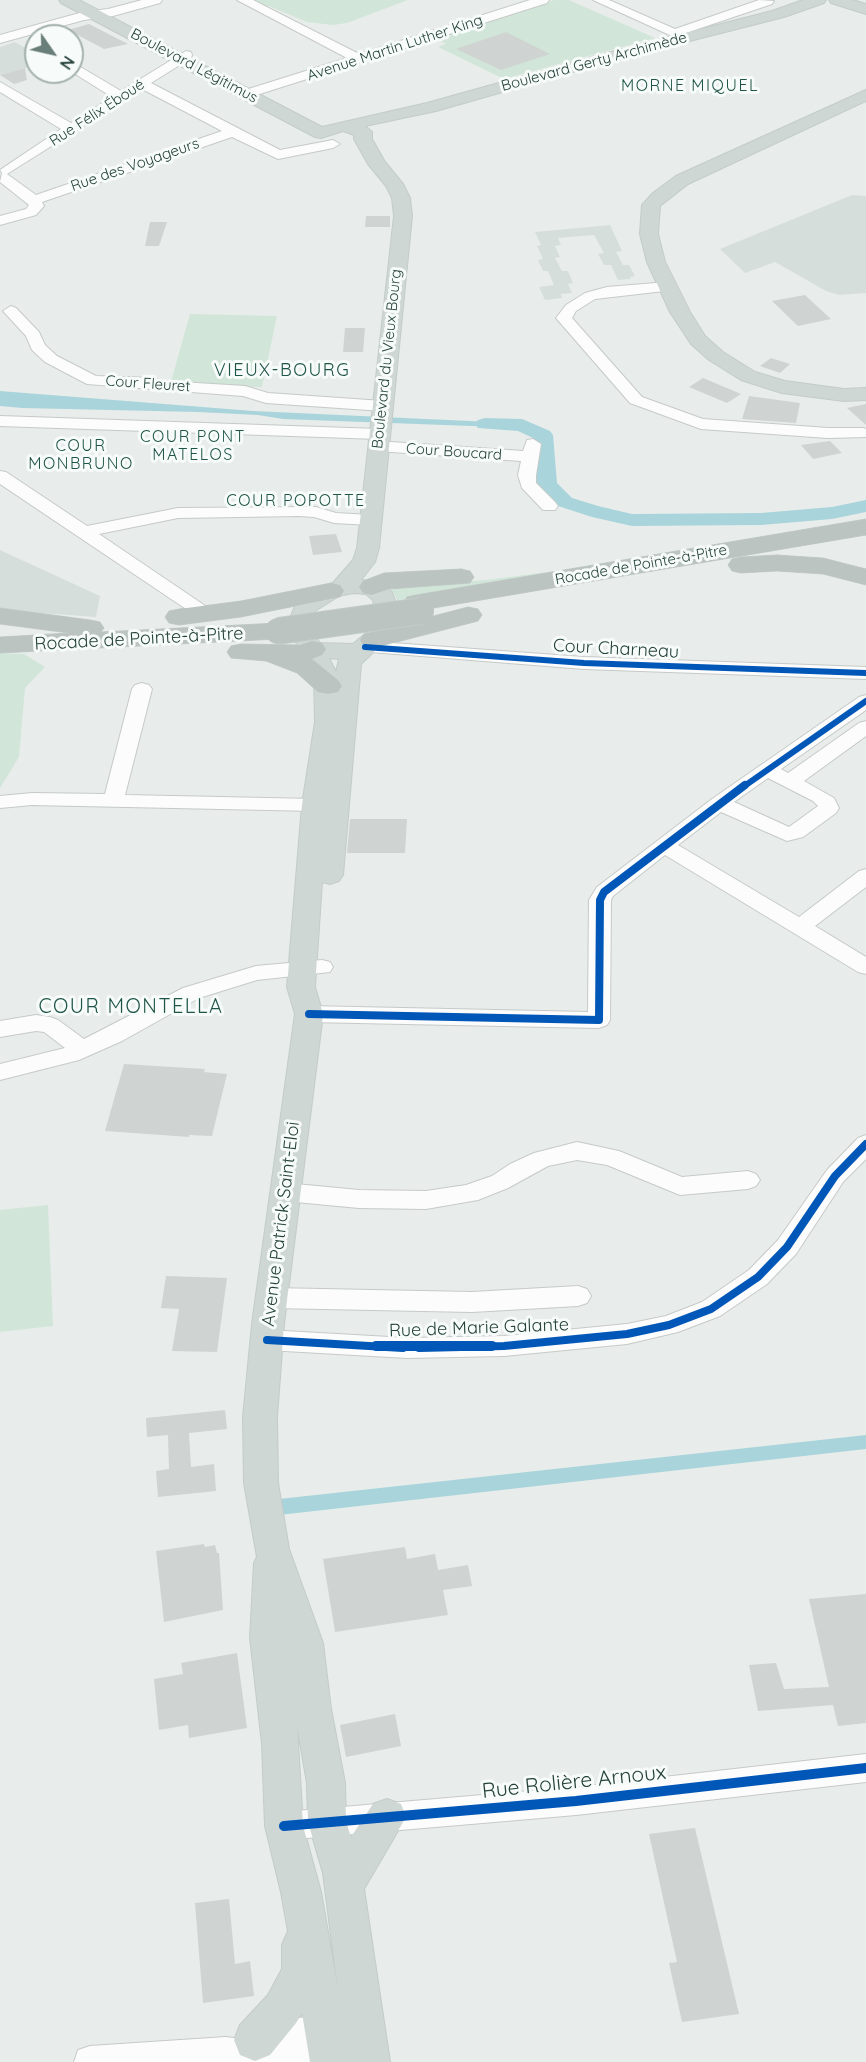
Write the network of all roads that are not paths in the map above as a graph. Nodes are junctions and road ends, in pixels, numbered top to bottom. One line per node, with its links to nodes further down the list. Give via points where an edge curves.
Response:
1 (67, 0): 14 (main road, Boulevard Légitimus)
2 (82, 0): 14 (main road, Boulevard Légitimus)
3 (156, 0): 14 (street)
4 (243, 0): 20 (street)
5 (543, 0): 20 (street, Avenue Martin Luther King)
6 (599, 0): 7 (street, via 674,33)
7 (766, 0)
8 (795, 0): 15 (main road, Boulevard Gerty Archimède)
9 (818, 0): 15 (main road, Boulevard Gerty Archimède)
10 (837, 0): 13 (main road)
11 (859, 0): 12 (main road)
12 (866, 4)
13 (866, 9)
14 (103, 13): 16 (street); 19 (main road, Boulevard Légitimus)
15 (757, 18): 26 (main road, Boulevard Gerty Archimède, via 523,80)
16 (21, 33): 17 (street); 18 (street)
17 (24, 35)
18 (0, 39)
19 (183, 57): 22 (street, Rue Félix Éboué); 24 (main road, Boulevard Légitimus)
20 (358, 59): 24 (street, Avenue Martin Luther King)
21 (84, 74): 25 (street)
22 (142, 84): 25 (street, Rue Félix Éboué); 29 (street)
23 (0, 86): 28 (street)
24 (251, 93): 30 (main road, Boulevard Légitimus)
25 (121, 97): 28 (street, Rue Félix Éboué)
26 (428, 100): 30 (main road, Boulevard Gerty Archimède); 31 (main road, Boulevard Gerty Archimède)
27 (864, 102): 36 (main road, via 780,133 682,180 651,205 651,248)
28 (71, 129): 33 (street, Rue Félix Éboué)
29 (235, 131): 30 (street, via 278,155); 34 (street, Rue des Voyageurs)
30 (331, 135): 31 (main road, Boulevard Gerty Archimède, via 354,144); 32 (main road, Boulevard du Vieux Bourg)
31 (363, 137): 32 (main road, Boulevard du Vieux Bourg)
32 (377, 164): 40 (main road, Boulevard du Vieux Bourg, via 398,191 403,216)
33 (2, 173): 34 (street)
34 (34, 200): 35 (street, via 37,206 31,212)
35 (0, 220)
36 (668, 287): 38 (main road, via 698,340 737,371 804,391); 41 (street, via 590,296 571,308 564,318 636,400 701,424)
37 (11, 311): 40 (street, Cour Fleuret, via 51,359 93,381 245,391)
38 (866, 394)
39 (0, 421): 40 (street)
40 (380, 425): 43 (street, Cour Boucard, via 532,451 528,484); 44 (main road, Boulevard du Vieux Bourg)
41 (863, 433)
42 (0, 476): 47 (street)
43 (549, 506)
44 (370, 520): 47 (street, via 334,519 299,510 178,513); 50 (main road, Boulevard du Vieux Bourg)
45 (866, 521): 48 (highway)
46 (866, 527): 48 (highway, Rocade de Pointe-à-Pitre)
47 (85, 532): 58 (street)
48 (802, 537): 52 (highway, Rocade de Pointe-à-Pitre)
49 (866, 537): 52 (highway, Rocade de Pointe-à-Pitre)
50 (364, 562): 54 (main road, Boulevard du Vieux Bourg); 56 (main road)
51 (749, 564): 52 (highway); 53 (highway, via 823,566); 55 (highway)
52 (679, 566): 54 (highway, via 384,581); 55 (highway); 57 (highway, Rocade de Pointe-à-Pitre); 57 (highway, Rocade de Pointe-à-Pitre)
53 (866, 577)
54 (370, 586): 56 (main road); 63 (main road, via 384,597 388,609 386,623)
55 (584, 589): 63 (highway, via 426,625)
56 (336, 590): 60 (highway); 64 (main road, via 306,606 302,615 301,634)
57 (419, 607): 61 (highway, bridge)
58 (198, 609)
59 (0, 616): 62 (highway)
60 (138, 624): 61 (highway, Rocade de Pointe-à-Pitre); 62 (highway, Rocade de Pointe-à-Pitre)
61 (274, 636): 62 (highway); 64 (highway, via 305,653); 66 (highway)
62 (39, 640)
63 (366, 646): 64 (main road); 65 (street, Cour Charneau, via 584,663); 80 (main road, Avenue Patrick Saint-Eloi, via 348,667)
64 (315, 650): 66 (main road, Avenue Patrick Saint-Eloi)
65 (866, 673)
66 (328, 686): 75 (main road, Avenue Patrick Saint-Eloi)
67 (142, 689): 72 (street)
68 (866, 701): 70 (street)
69 (866, 727): 71 (street)
70 (767, 770): 71 (street); 74 (street)
71 (790, 781): 74 (street, via 820,797 829,808 790,834 782,834)
72 (113, 801): 73 (street); 75 (street)
73 (0, 802)
74 (720, 803): 76 (street)
75 (315, 805): 80 (main road, Avenue Patrick Saint-Eloi)
76 (665, 846): 78 (street); 81 (street, via 604,892 600,900 599,1020)
77 (866, 876): 78 (street)
78 (801, 926): 79 (street)
79 (866, 967)
80 (312, 968): 81 (main road, Avenue Patrick Saint-Eloi, via 301,987); 83 (street, via 256,973 191,993)
81 (309, 1010): 87 (main road, Avenue Patrick Saint-Eloi)
82 (0, 1029): 83 (street, via 36,1023 50,1025)
83 (82, 1049): 84 (street)
84 (0, 1072)
85 (866, 1144): 90 (street, Rue de Marie Galante, via 835,1176 787,1247 758,1277 711,1309 669,1325 627,1334 504,1346 407,1348)
86 (748, 1180): 87 (street, via 680,1186 611,1157 577,1151 543,1159 469,1194 426,1200)
87 (285, 1192): 89 (main road, Avenue Patrick Saint-Eloi)
88 (578, 1296): 89 (street, via 472,1302)
89 (272, 1298): 90 (main road, Avenue Patrick Saint-Eloi)
90 (267, 1340): 91 (main road, Avenue Patrick Saint-Eloi, via 260,1417 261,1483)
91 (272, 1549): 94 (main road, Avenue Patrick Saint-Eloi, via 304,1643 326,1783); 95 (main road, Avenue Patrick Saint-Eloi, via 268,1638 281,1744)
92 (866, 1768): 93 (street, Rue Rolière Arnoux, via 576,1801)
93 (387, 1817): 94 (street, Rue Rolière Arnoux); 96 (main road)
94 (327, 1822): 95 (street, Rue Rolière Arnoux); 96 (main road, Avenue Patrick Saint-Eloi)
95 (284, 1826): 97 (main road, Avenue Patrick Saint-Eloi)
96 (344, 1887): 98 (main road, Avenue Patrick Saint-Eloi)
97 (301, 1892): 98 (main road, Avenue Patrick Saint-Eloi); 99 (main road, via 302,1972 282,2008)
98 (348, 2046): 99 (street, via 261,2058)
99 (241, 2047): 100 (street)
100 (90, 2062)

